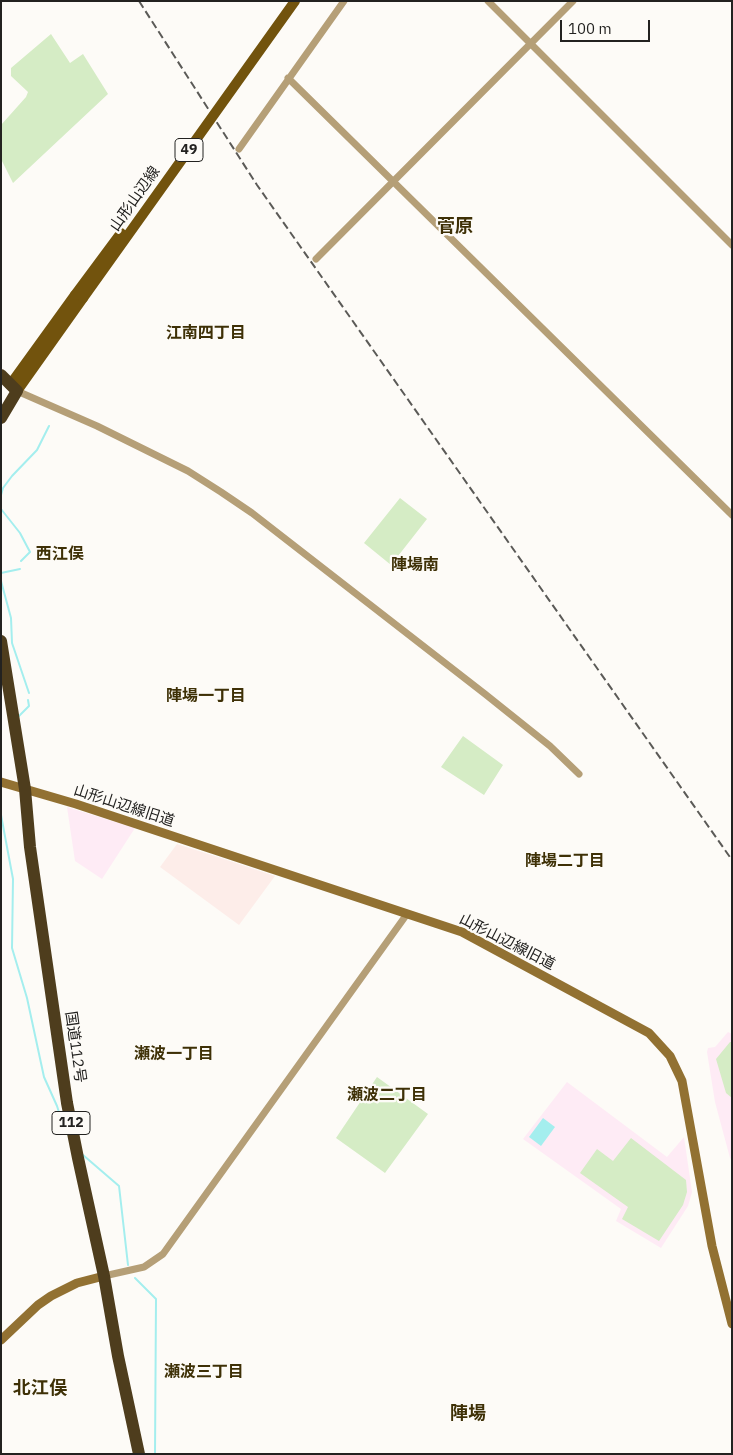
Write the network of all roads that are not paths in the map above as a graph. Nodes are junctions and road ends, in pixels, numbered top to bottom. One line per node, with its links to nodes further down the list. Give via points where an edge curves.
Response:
1 (287, 1): 12 (main road, 山形山辺線 / 49, bridge)
2 (295, 1): 12 (main road, 山形山辺線 / 49, bridge)
3 (344, 1): 7 (street)
4 (488, 1): 6 (street)
5 (573, 1): 6 (street)
6 (531, 44): 9 (street); 10 (street)
7 (288, 78): 8 (street); 9 (street)
8 (238, 149)
9 (394, 181): 11 (street); 16 (street)
10 (732, 245)
11 (316, 259)
12 (79, 296): 13 (main road, 山形山辺線 / 49)
13 (9, 384): 14 (highway); 15 (highway); 18 (street, via 188,471 221,492 485,694 550,746)
14 (1, 400)
15 (1, 418)
16 (732, 515)
17 (1, 641): 20 (highway, 国道112号 / 112)
18 (578, 774)
19 (1, 782): 20 (street, 山形山辺線旧道)
20 (25, 789): 21 (street, 山形山辺線旧道); 22 (highway, 国道112号 / 112, via 67,1103)
21 (407, 914): 22 (street, via 163,1254 144,1266); 23 (street, 山形山辺線旧道, via 462,932 492,947 634,1024 649,1033 665,1050 682,1080 712,1246)
22 (104, 1276): 24 (street, via 77,1283 50,1296); 25 (highway, 国道112号 / 112)
23 (732, 1324)
24 (1, 1340)
25 (139, 1454)

